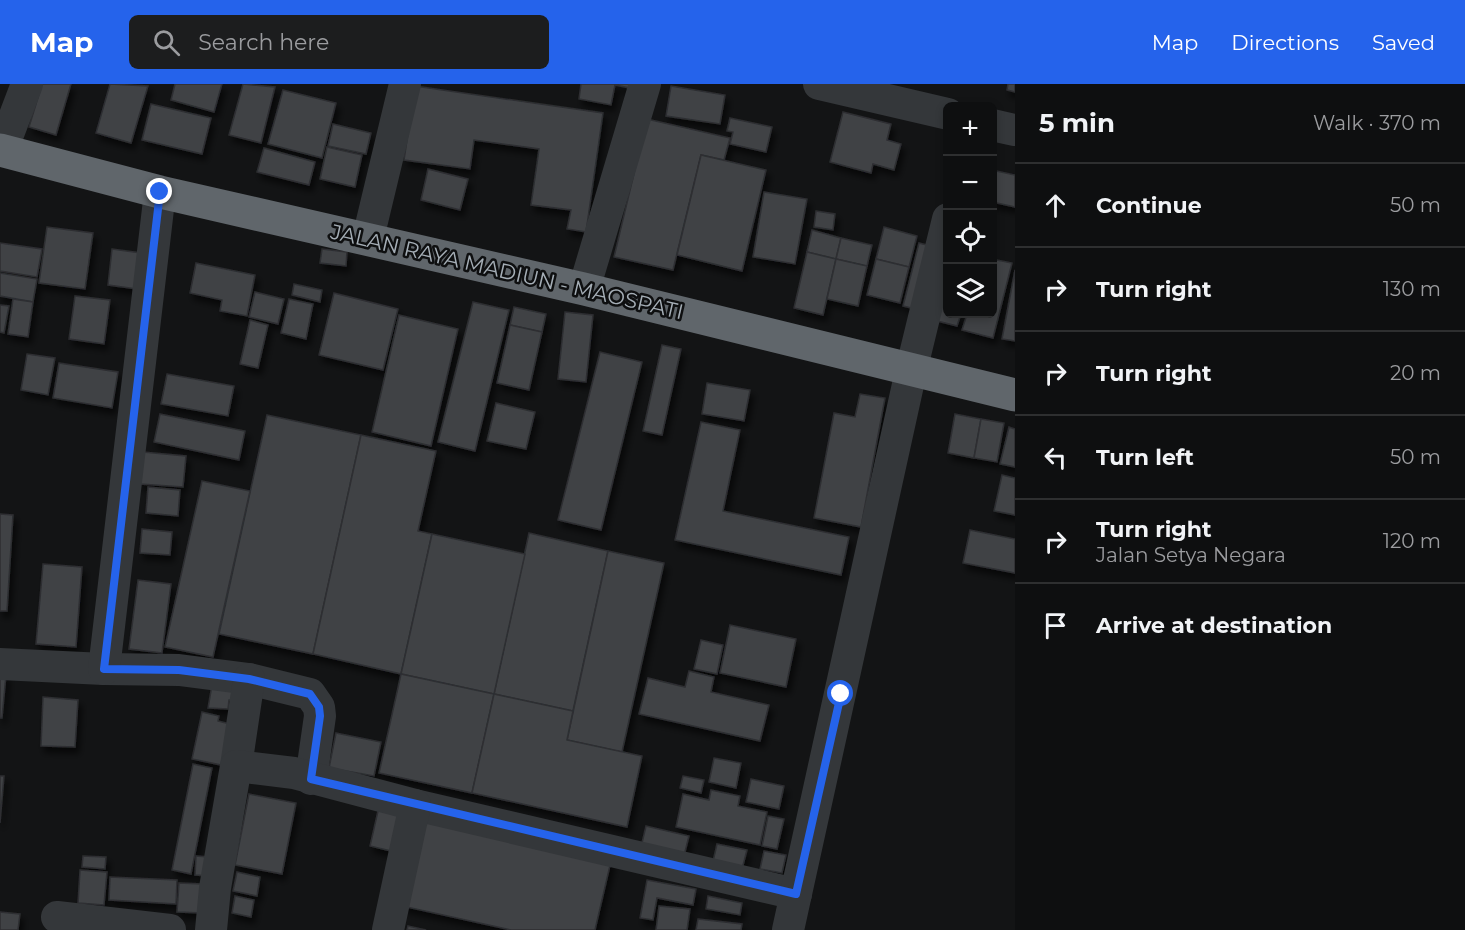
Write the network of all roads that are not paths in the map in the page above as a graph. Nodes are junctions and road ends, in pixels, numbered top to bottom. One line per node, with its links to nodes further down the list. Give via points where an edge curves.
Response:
1 (27, 84): 8 (street)
2 (405, 84): 10 (street)
3 (645, 84): 12 (street)
4 (819, 84): 5 (street)
5 (943, 113)
6 (997, 125): 7 (street)
7 (1015, 130)
8 (1, 150): 9 (highway, JALAN RAYA MADIUN - MAOSPATI)
9 (160, 192): 10 (highway, JALAN RAYA MADIUN - MAOSPATI); 16 (street)
10 (368, 238): 12 (highway, JALAN RAYA MADIUN - MAOSPATI)
11 (943, 240): 13 (street)
12 (584, 289): 13 (highway, JALAN RAYA MADIUN - MAOSPATI)
13 (911, 371): 14 (highway, JALAN RAYA MADIUN - MAOSPATI); 21 (street)
14 (1015, 395)
15 (0, 663): 16 (street)
16 (104, 669): 17 (street, via 179,670)
17 (249, 679): 18 (street); 19 (street, via 310,694 319,707)
18 (236, 766): 19 (street, via 294,773); 24 (street)
19 (311, 779): 20 (street)
20 (415, 805): 21 (street); 25 (street)
21 (796, 894): 26 (street)
22 (57, 917): 23 (street)
23 (170, 930)
24 (211, 930)
25 (388, 930)
26 (788, 930)

